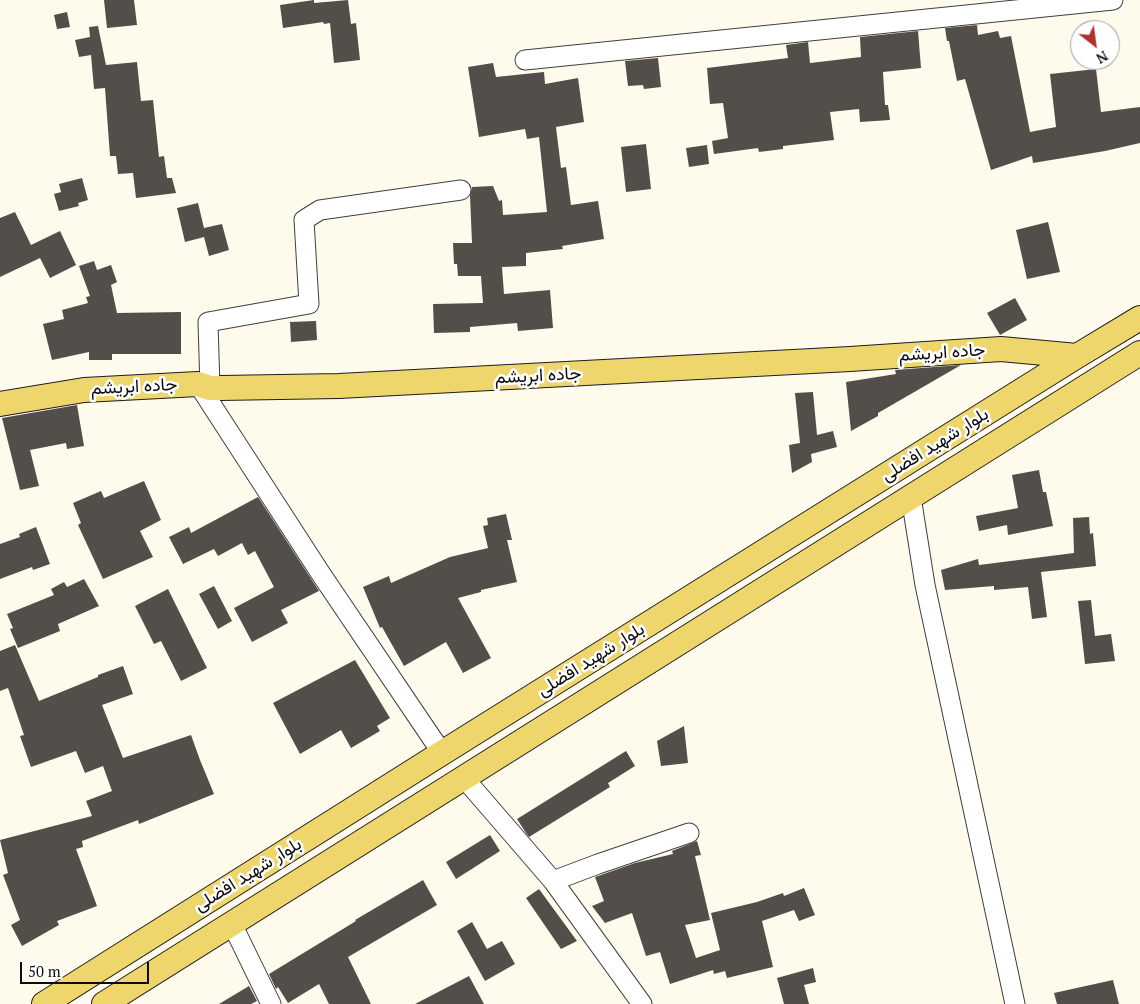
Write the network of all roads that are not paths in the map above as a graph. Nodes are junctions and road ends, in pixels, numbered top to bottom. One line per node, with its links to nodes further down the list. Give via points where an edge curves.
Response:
1 (1113, 0): 2 (street)
2 (525, 60)
3 (461, 190): 7 (street, via 320,210 304,220 309,304 208,322)
4 (1140, 318): 6 (main road, بلوار شهید افضلی)
5 (1140, 353): 9 (main road, بلوار شهید افضلی)
6 (1077, 356): 7 (main road, جاده ابریشم, via 1001,349 850,360 339,386); 10 (main road, بلوار شهید افضلی)
7 (204, 386): 8 (main road, جاده ابریشم, via 84,390); 12 (street, via 321,574)
8 (0, 404)
9 (911, 497): 11 (main road, بلوار شهید افضلی); 21 (street, via 925,585)
10 (570, 674): 11 (main road); 12 (main road, بلوار شهید افضلی)
11 (579, 706): 13 (main road, بلوار شهید افضلی)
12 (442, 753): 17 (main road, بلوار شهید افضلی)
13 (464, 778): 15 (street); 16 (main road, بلوار شهید افضلی)
14 (689, 833): 15 (street)
15 (553, 882): 20 (street)
16 (232, 924): 18 (main road, بلوار شهید افضلی); 19 (street)
17 (44, 1004)
18 (104, 1004)
19 (271, 1004)
20 (642, 1004)
21 (1015, 1004)

